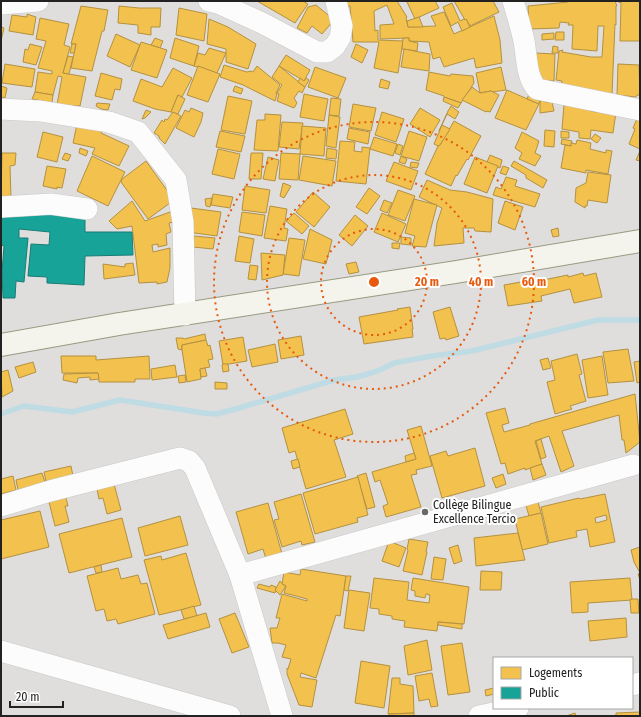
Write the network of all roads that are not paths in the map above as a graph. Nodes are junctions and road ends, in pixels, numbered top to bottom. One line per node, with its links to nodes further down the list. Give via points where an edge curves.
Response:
1 (38, 1): 5 (street)
2 (209, 1): 3 (street, via 262,23 317,52 327,52 340,38 342,26)
3 (336, 1)
4 (513, 1): 7 (street, via 532,84 537,89)
5 (1, 4)
6 (1, 109): 11 (street, via 40,111 109,122 138,132 176,180 183,222)
7 (640, 110)
8 (1, 207): 9 (street, via 51,204)
9 (87, 209)
10 (640, 241): 11 (main road)
11 (185, 315): 12 (main road)
12 (1, 345)
13 (633, 465): 15 (street)
14 (1, 506): 15 (street, via 180,458 189,461 194,468)
15 (240, 575): 19 (street)
16 (1, 651): 18 (street)
17 (513, 709): 20 (street)
18 (230, 716)
19 (282, 716)
20 (479, 716)

